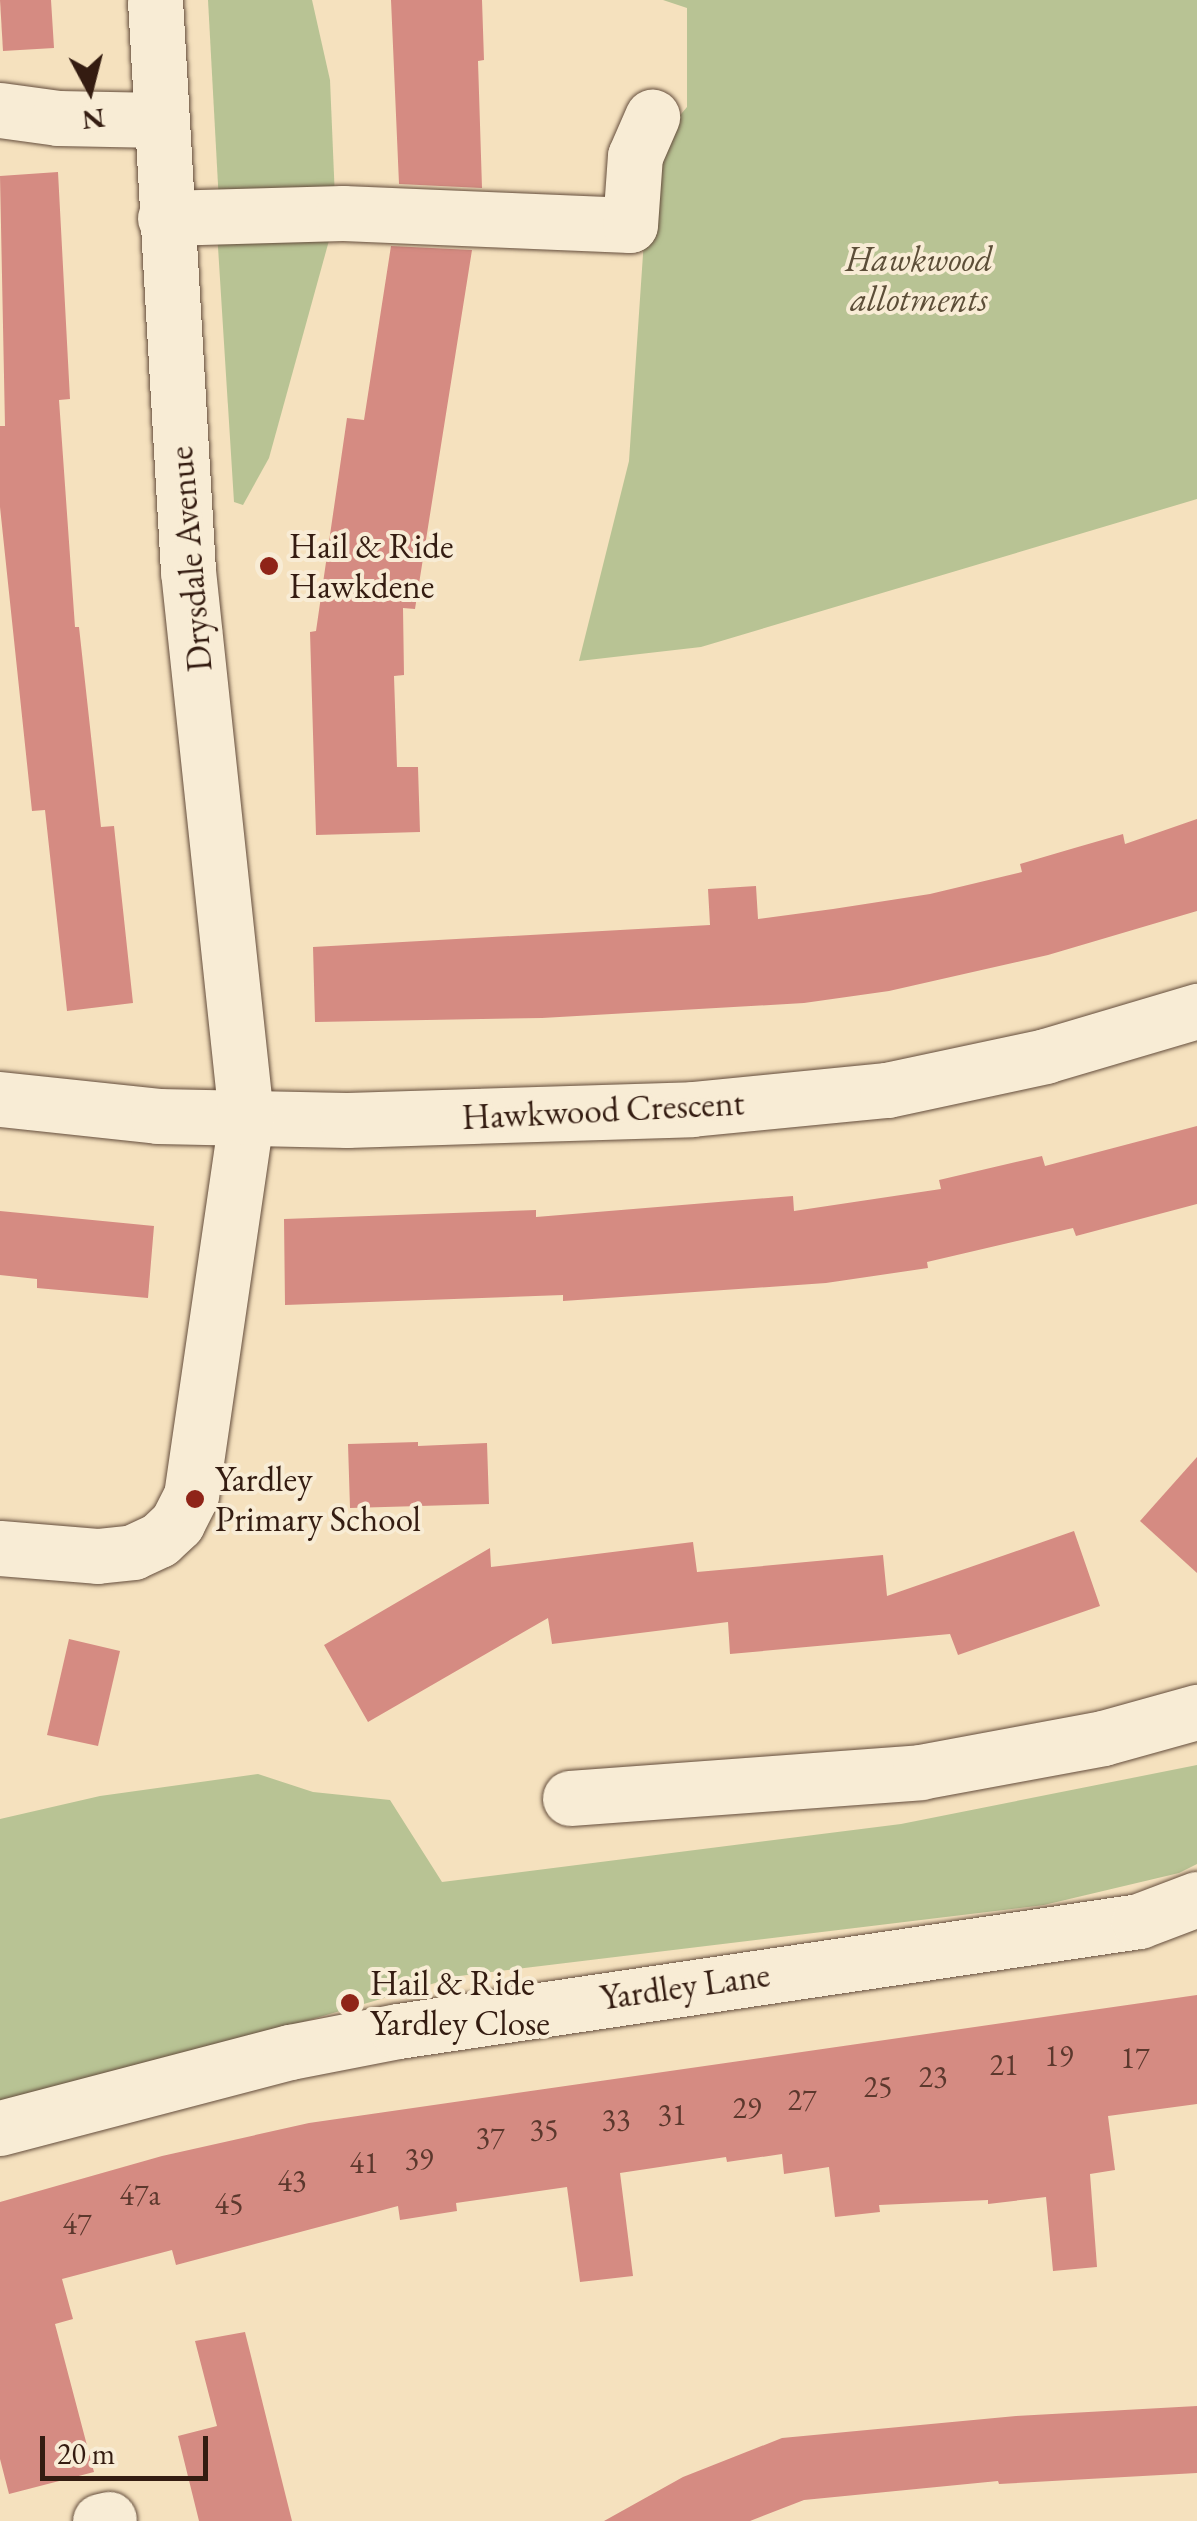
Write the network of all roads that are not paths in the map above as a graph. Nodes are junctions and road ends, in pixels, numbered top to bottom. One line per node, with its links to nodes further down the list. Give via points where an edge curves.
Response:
1 (154, 0): 4 (street, Drysdale Avenue)
2 (0, 110): 4 (street)
3 (652, 116): 5 (street, via 634,156 630,225 342,213)
4 (160, 120): 5 (street, Drysdale Avenue)
5 (165, 218): 8 (street, Drysdale Avenue, via 188,570)
6 (1197, 1010): 8 (street, Hawkwood Crescent, via 1045,1056 887,1090 692,1110)
7 (0, 1099): 8 (street, Hawkwood Crescent, via 158,1116)
8 (246, 1117): 9 (street, Drysdale Avenue, via 191,1496 177,1523 133,1552 97,1556)
9 (0, 1548)
10 (1197, 1712): 11 (street, via 1103,1738 920,1772)
11 (570, 1798)
12 (1197, 1900): 13 (street, Yardley Lane, via 1139,1921 398,2030)
13 (0, 2128)

